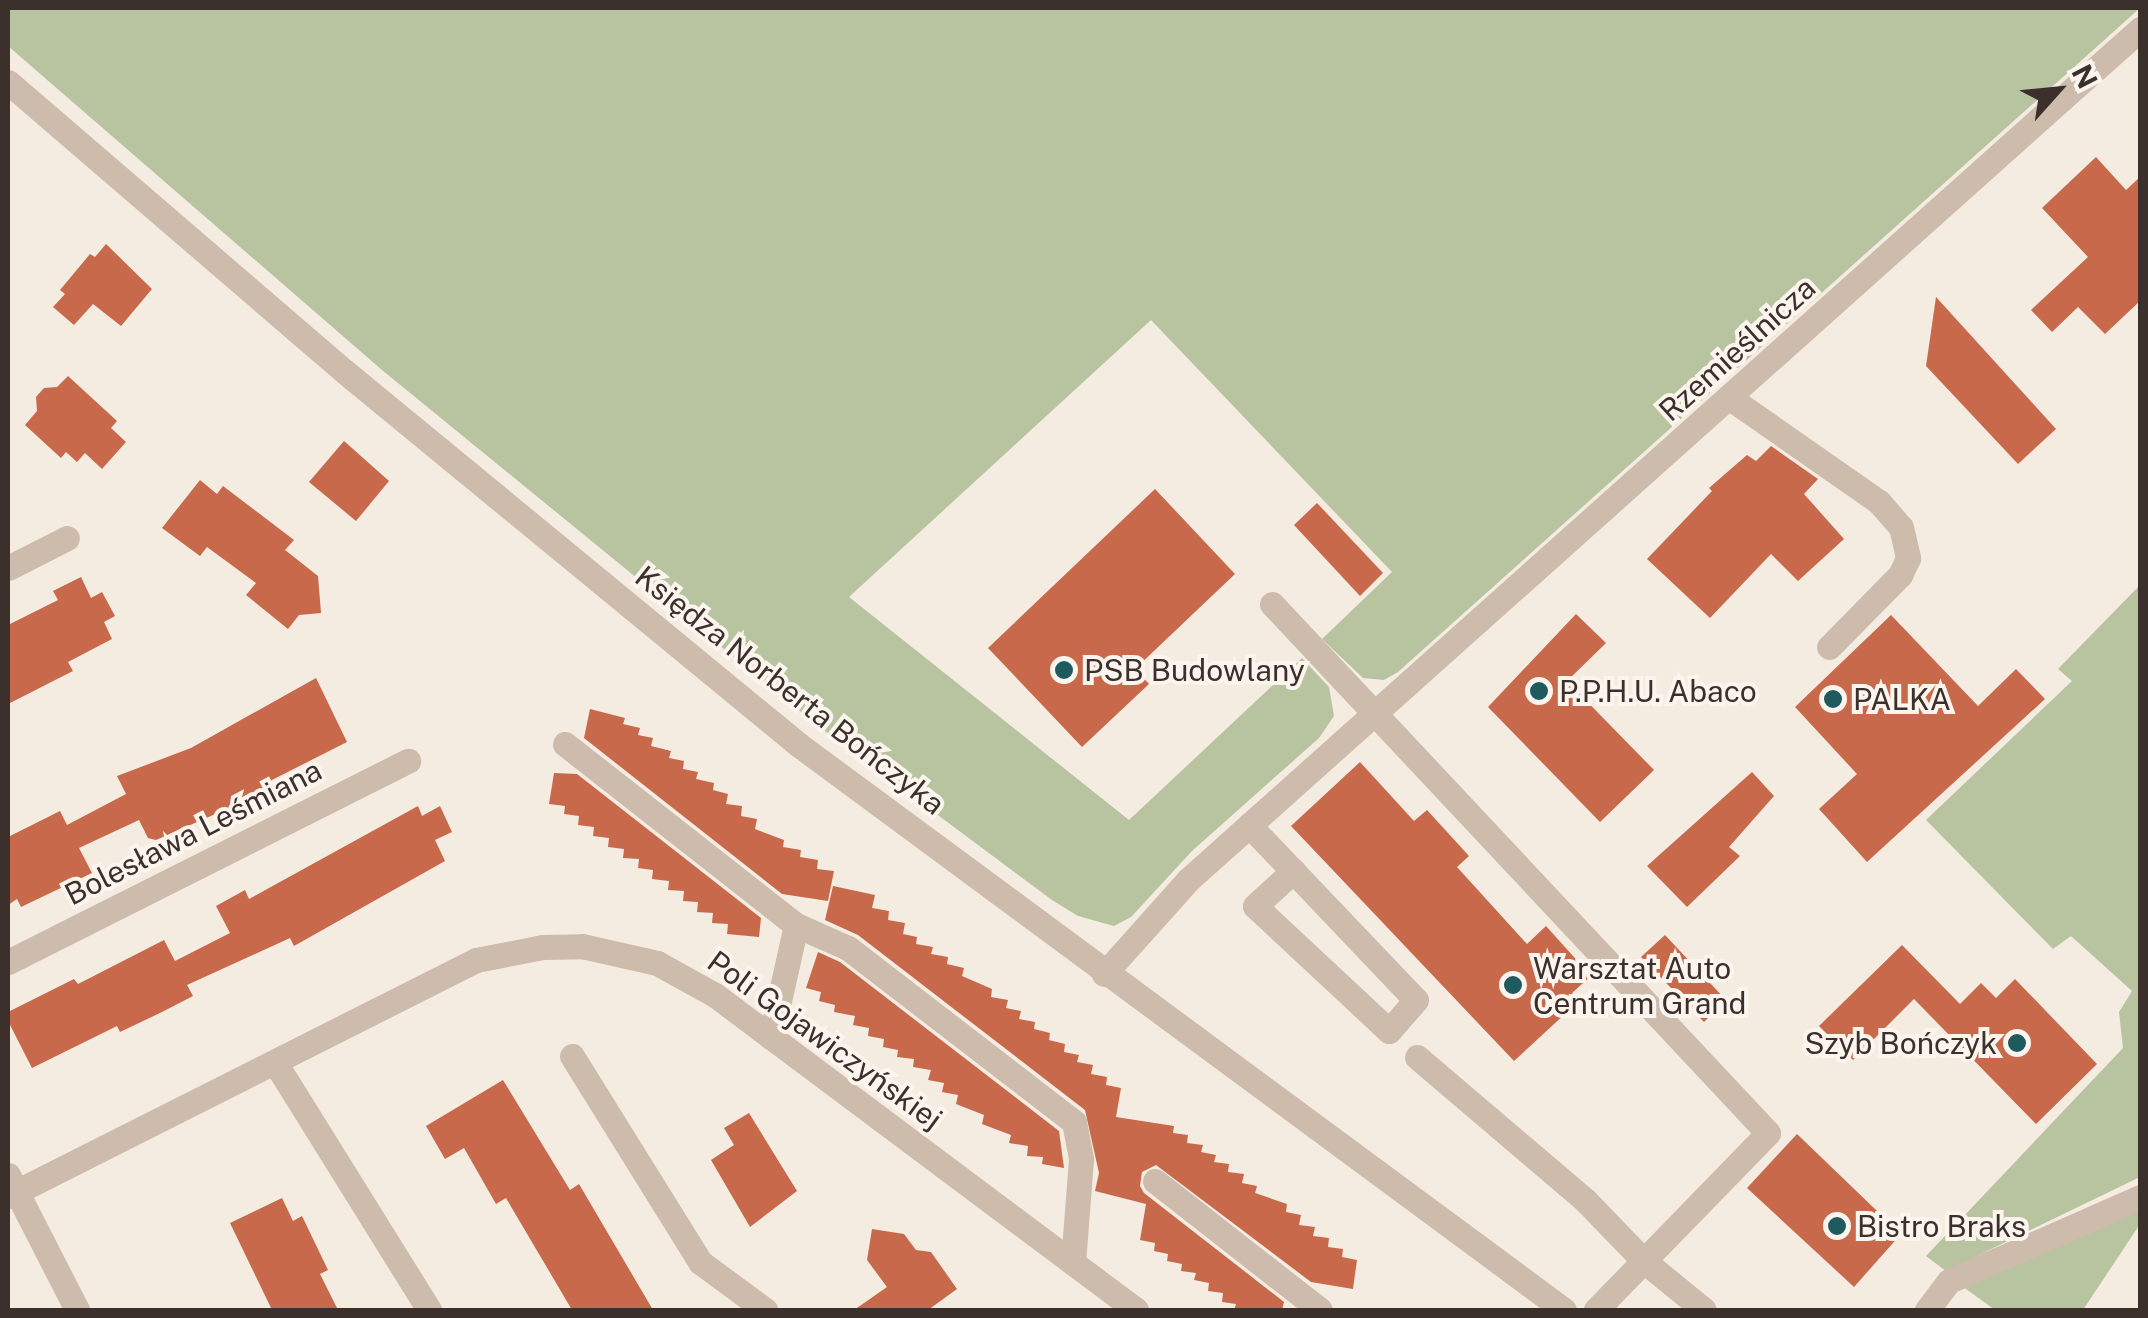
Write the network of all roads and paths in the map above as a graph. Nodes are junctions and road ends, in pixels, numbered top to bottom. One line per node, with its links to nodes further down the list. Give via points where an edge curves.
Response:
1 (2140, 29): 3 (street, Rzemieślnicza)
2 (8, 82): 15 (street, Księdza Norberta Bończyka, via 344,371 799,745)
3 (1730, 398): 7 (street, via 1879,502 1900,527 1908,558 1900,575); 8 (street, Rzemieślnicza)
4 (66, 538): 5 (street)
5 (8, 568)
6 (1272, 604): 8 (street)
7 (1829, 647)
8 (1374, 715): 11 (street, Rzemieślnicza); 23 (street, via 1768,1133)
9 (565, 744): 13 (street)
10 (408, 761): 14 (street, Bolesława Leśmiana)
11 (1249, 825): 12 (street); 15 (street, Rzemieślnicza, via 1188,880)
12 (1293, 871): 12 (street, via 1416,1000 1389,1031 1255,906)
13 (796, 924): 16 (street); 24 (street, via 848,948 1074,1122 1081,1159)
14 (8, 962)
15 (1104, 974): 30 (street, Księdza Norberta Bończyka)
16 (771, 1036): 19 (street, Poli Gojawiczyńskiej, via 657,964 582,946 543,947 476,960); 24 (street, Poli Gojawiczyńskiej)
17 (572, 1056): 27 (street, via 700,1262)
18 (1417, 1057): 23 (street, via 1585,1200)
19 (276, 1064): 21 (street, Poli Gojawiczyńskiej); 26 (street)
20 (1155, 1181): 29 (street)
21 (10, 1188): 25 (street)
22 (2140, 1196): 33 (street, via 1949,1281)
23 (1644, 1261): 31 (street); 32 (street)
24 (1072, 1263): 28 (street, Poli Gojawiczyńskiej)
25 (78, 1310)
26 (429, 1310)
27 (765, 1310)
28 (1136, 1310)
29 (1320, 1310)
30 (1564, 1310)
31 (1596, 1310)
32 (1704, 1310)
33 (1927, 1310)

